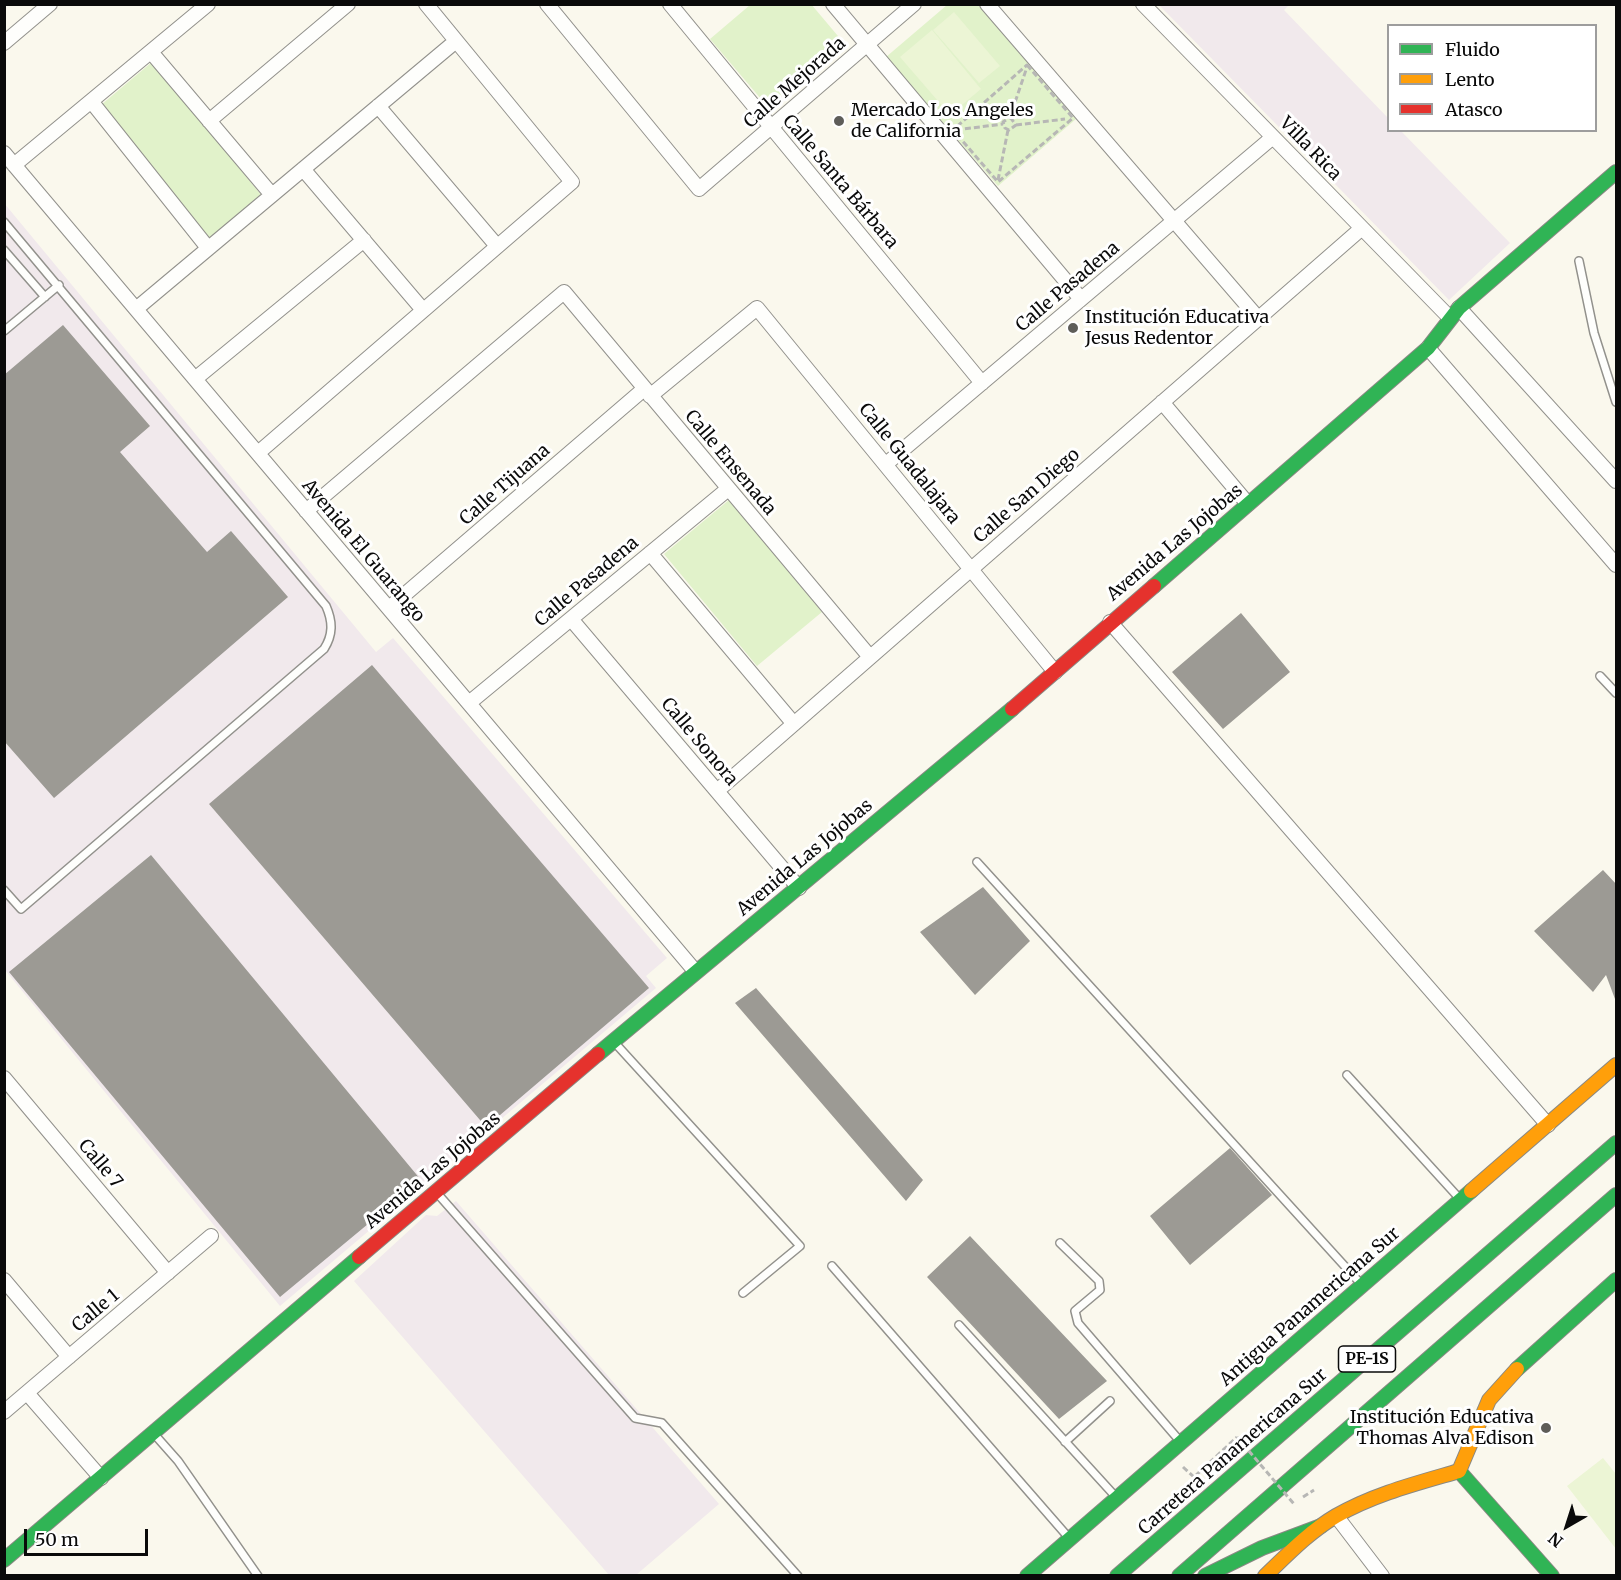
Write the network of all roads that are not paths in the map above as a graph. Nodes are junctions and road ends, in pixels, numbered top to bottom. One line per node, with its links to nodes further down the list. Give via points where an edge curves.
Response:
1 (50, 4): 12 (street)
2 (208, 4): 14 (street)
3 (348, 4): 17 (street)
4 (426, 4): 11 (street)
5 (547, 4): 18 (street, Calle Mejorada, via 699,189)
6 (670, 4): 18 (street, Calle Santa Bárbara)
7 (833, 4): 13 (street)
8 (914, 4): 13 (street, Calle Mejorada)
9 (987, 4): 25 (street, via 1076,115)
10 (1143, 4): 19 (street, Villa Rica)
11 (456, 41): 16 (street); 29 (street, via 572,182)
12 (4, 43)
13 (867, 45): 18 (street, Calle Mejorada); 35 (street, via 994,186)
14 (151, 52): 15 (street); 17 (street)
15 (91, 102): 21 (street); 30 (street)
16 (378, 106): 22 (street); 29 (street)
17 (209, 121): 24 (street)
18 (771, 127): 44 (street, Calle Santa Bárbara)
19 (1273, 136): 25 (street, Calle Pasadena); 27 (street, Villa Rica)
20 (4, 153): 21 (street, Avenida El Guarango)
21 (14, 165): 37 (street, Avenida El Guarango)
22 (303, 169): 24 (street); 28 (street)
23 (1617, 172): 39 (main road, Avenida Las Jojobas)
24 (272, 195): 30 (street)
25 (1173, 221): 35 (street, Calle Pasadena); 40 (street)
26 (4, 222): 33 (lane)
27 (1362, 228): 39 (street, Villa Rica); 40 (street, Calle San Diego)
28 (364, 240): 38 (street); 43 (street)
29 (497, 246): 38 (street)
30 (208, 248): 37 (street)
31 (4, 250): 34 (lane)
32 (1579, 261): 47 (lane, via 1594,333)
33 (58, 285): 34 (lane); 69 (lane, via 326,606 332,632 324,649 21,909)
34 (45, 297): 41 (lane)
35 (1081, 299): 44 (street, Calle Pasadena)
36 (756, 308): 45 (street, Calle Tijuana); 49 (street, Calle Guadalajara)
37 (136, 309): 43 (street, Avenida El Guarango)
38 (423, 310): 48 (street)
39 (1455, 313): 42 (main road, Avenida Las Jojobas); 50 (street, Villa Rica)
40 (1258, 318): 46 (street, Calle San Diego)
41 (4, 331)
42 (1428, 348): 52 (main road, Avenida Las Jojobas); 55 (street)
43 (195, 379): 48 (street, Avenida El Guarango)
44 (982, 383): 49 (street, Calle Pasadena)
45 (647, 392): 51 (street, Calle Ensenada); 53 (street, Calle Ensenada, via 564,292); 57 (street, Calle Tijuana)
46 (1162, 402): 52 (street); 56 (street, Calle San Diego)
47 (1617, 402)
48 (258, 453): 53 (street, Avenida El Guarango)
49 (886, 464): 56 (street, Calle Guadalajara)
50 (1617, 481)
51 (728, 489): 54 (street, Calle Pasadena); 60 (street, Calle Ensenada)
52 (1248, 504): 59 (main road, Avenida Las Jojobas)
53 (306, 511): 57 (street, Avenida El Guarango)
54 (650, 553): 58 (street, Calle Pasadena); 65 (street)
55 (1617, 565)
56 (971, 569): 60 (street, Calle San Diego); 61 (street, Calle Guadalajara)
57 (389, 608): 64 (street, Avenida El Guarango)
58 (571, 619): 64 (street, Calle Pasadena); 66 (street, Calle Sonora)
59 (1110, 622): 61 (main road, Avenida Las Jojobas); 75 (street)
60 (870, 657): 65 (street, Calle San Diego)
61 (1055, 672): 68 (main road, Avenida Las Jojobas)
62 (1600, 676): 63 (lane)
63 (1617, 693)
64 (469, 703): 70 (street, Avenida El Guarango)
65 (794, 724): 66 (street, Calle San Diego)
66 (717, 791): 68 (street, Calle Sonora)
67 (976, 862): 86 (lane)
68 (799, 888): 70 (main road, Avenida Las Jojobas)
69 (4, 890)
70 (695, 971): 71 (main road, Avenida Las Jojobas)
71 (614, 1041): 77 (main road, Avenida Las Jojobas); 87 (lane, via 800,1246)
72 (1617, 1065): 75 (main road, Antigua Panamericana Sur)
73 (1347, 1075): 79 (lane)
74 (4, 1078): 83 (street, Calle 7)
75 (1548, 1125): 79 (main road, Antigua Panamericana Sur)
76 (1617, 1143): 108 (main road, Carretera Panamericana Sur / PE-1S)
77 (436, 1192): 94 (main road, Avenida Las Jojobas); 106 (lane, via 635,1418 662,1423)
78 (1617, 1196): 109 (main road, PE-1S)
79 (1461, 1200): 86 (main road, Antigua Panamericana Sur)
80 (210, 1236): 83 (street, Calle 1)
81 (1060, 1244): 96 (lane, via 1099,1281 1100,1290 1075,1311 1078,1323)
82 (832, 1266): 102 (lane)
83 (168, 1273): 90 (street, Calle 1)
84 (4, 1280): 90 (street)
85 (1611, 1284): 88 (street); 97 (main road, via 1508,1377 1490,1400)
86 (1363, 1286): 96 (main road, Antigua Panamericana Sur)
87 (743, 1293)
88 (1617, 1299)
89 (959, 1325): 95 (lane)
90 (69, 1357): 91 (street, Calle 1)
91 (27, 1393): 93 (street, Calle 1); 98 (street)
92 (1110, 1401): 95 (lane)
93 (4, 1412)
94 (154, 1433): 98 (main road, Avenida Las Jojobas); 105 (lane)
95 (1065, 1442): 99 (lane)
96 (1181, 1442): 99 (main road, Antigua Panamericana Sur)
97 (1460, 1471): 100 (main road, via 1374,1499); 112 (main road)
98 (101, 1478): 103 (main road, Avenida Las Jojobas)
99 (1116, 1498): 102 (main road, Antigua Panamericana Sur)
100 (1336, 1516): 101 (main road); 104 (street)
101 (1321, 1526): 110 (main road); 111 (main road)
102 (1069, 1538): 107 (main road, Antigua Panamericana Sur)
103 (4, 1560)
104 (1377, 1574)
105 (258, 1575)
106 (798, 1575)
107 (1027, 1575)
108 (1117, 1575)
109 (1179, 1575)
110 (1205, 1575)
111 (1265, 1575)
112 (1552, 1575)

